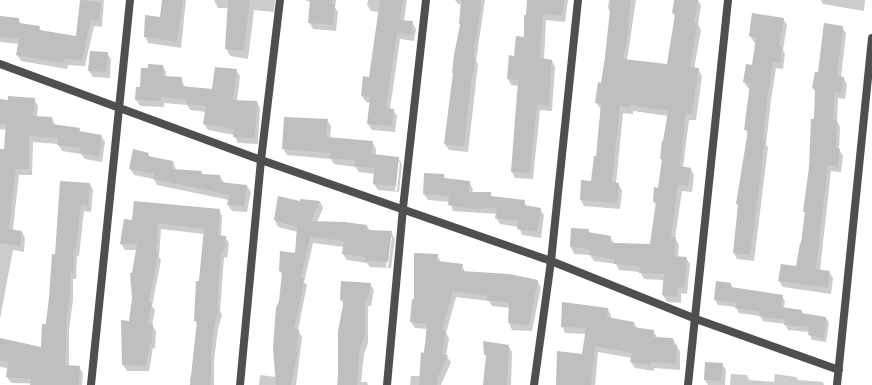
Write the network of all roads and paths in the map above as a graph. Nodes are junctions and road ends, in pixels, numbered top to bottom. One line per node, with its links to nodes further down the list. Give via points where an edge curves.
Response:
1 (130, 0): 8 (street)
2 (280, 0): 9 (street)
3 (426, 0): 10 (street)
4 (578, 0): 11 (street)
5 (728, 0): 12 (street)
6 (872, 38): 13 (street)
7 (0, 64): 8 (street)
8 (120, 109): 9 (street); 14 (street)
9 (261, 160): 10 (street); 15 (street)
10 (403, 208): 11 (street); 16 (street)
11 (551, 261): 12 (street); 17 (street)
12 (696, 318): 13 (street); 18 (street)
13 (839, 370): 19 (street)
14 (91, 385)
15 (240, 385)
16 (387, 385)
17 (534, 385)
18 (688, 385)
19 (837, 385)

